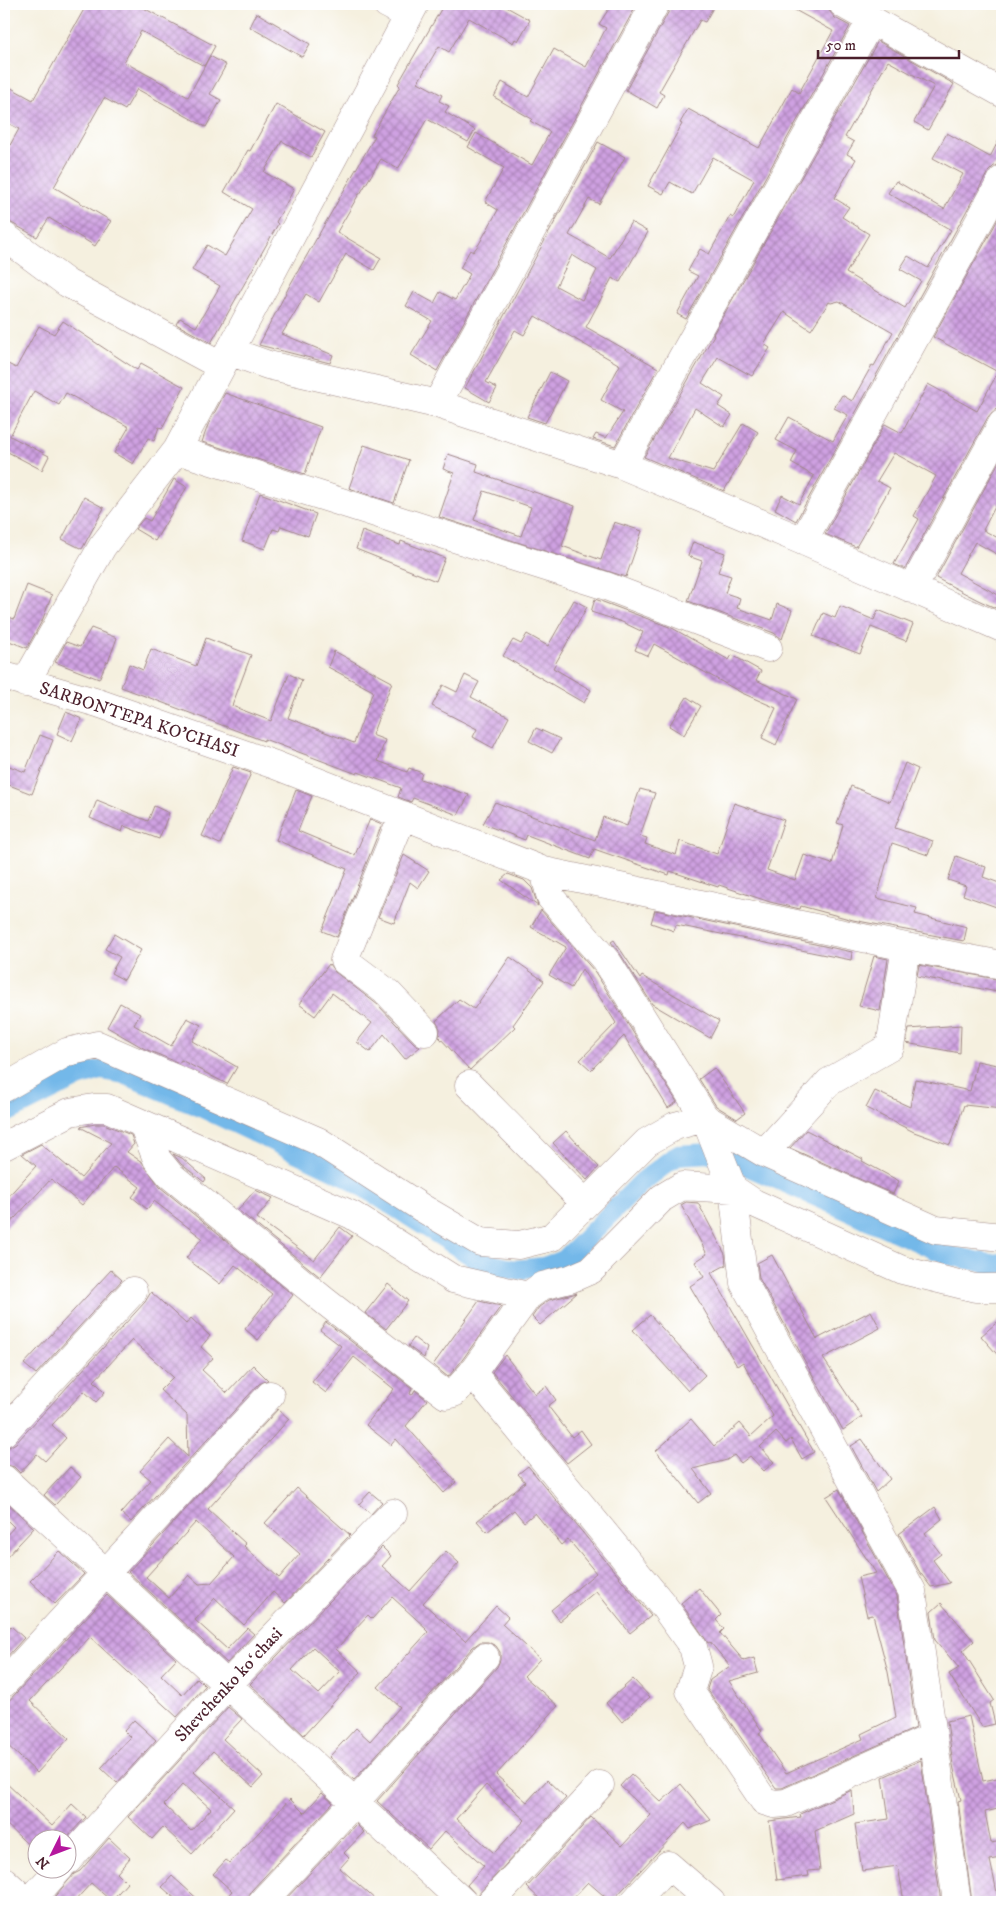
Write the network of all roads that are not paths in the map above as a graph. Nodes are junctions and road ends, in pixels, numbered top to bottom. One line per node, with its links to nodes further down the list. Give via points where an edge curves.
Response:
1 (655, 4): 9 (street)
2 (843, 4): 4 (street)
3 (403, 8): 8 (street)
4 (871, 21): 5 (street); 12 (street)
5 (1002, 93)
6 (1002, 180): 13 (street)
7 (4, 236): 8 (street, via 67,283)
8 (225, 358): 9 (street); 11 (street)
9 (437, 404): 12 (street)
10 (1002, 424): 14 (street)
11 (177, 450): 16 (street, via 606,586); 17 (street, via 102,547)
12 (622, 465): 13 (street)
13 (804, 541): 14 (street)
14 (912, 589): 15 (street)
15 (1002, 628)
16 (768, 648)
17 (14, 679): 18 (street, SARBONTEPA KO'CHASI, via 98,703 275,765)
18 (403, 815): 19 (street, SARBONTEPA KO'CHASI); 22 (street, via 344,960 388,993)
19 (544, 871): 20 (street, SARBONTEPA KO'CHASI); 26 (street, via 552,898 608,963)
20 (906, 947): 21 (street, SARBONTEPA KO'CHASI); 28 (street, via 890,1047 829,1082)
21 (1002, 965)
22 (425, 1032)
23 (469, 1085): 30 (street)
24 (4, 1088): 30 (street, via 67,1052 98,1045 318,1141 480,1242 519,1245 552,1237)
25 (143, 1124): 27 (street, via 107,1108 86,1109 70,1112); 34 (street, via 352,1215 453,1279); 35 (street, via 157,1159 170,1175 446,1395 454,1393)
26 (709, 1126): 28 (street); 29 (street); 30 (street, via 675,1126 647,1142)
27 (4, 1146)
28 (764, 1153): 31 (street, via 936,1230)
29 (733, 1188): 32 (street, via 754,1203 902,1270 975,1288); 34 (street, via 682,1186 662,1198 591,1270 542,1286); 44 (street, via 744,1283 912,1591)
30 (585, 1203)
31 (1002, 1237)
32 (1002, 1288)
33 (133, 1291): 37 (street)
34 (528, 1296): 35 (street)
35 (472, 1374): 44 (street, via 663,1605 693,1647 698,1666 690,1692 764,1801 786,1803)
36 (270, 1395): 40 (street)
37 (4, 1432)
38 (4, 1479): 40 (street)
39 (393, 1512): 43 (street, Shevchenko koʻchasi)
40 (108, 1573): 42 (street); 43 (street)
41 (485, 1657): 46 (street)
42 (4, 1684)
43 (227, 1686): 46 (street); 47 (street, Shevchenko koʻchasi)
44 (933, 1737): 56 (street)
45 (600, 1785): 53 (street)
46 (354, 1803): 51 (street); 52 (street)
47 (78, 1849)
48 (51, 1878): 50 (street)
49 (4, 1881): 50 (street)
50 (28, 1902)
51 (262, 1902)
52 (463, 1902)
53 (491, 1902)
54 (634, 1902): 55 (street, via 668,1865)
55 (711, 1902)
56 (957, 1902)

